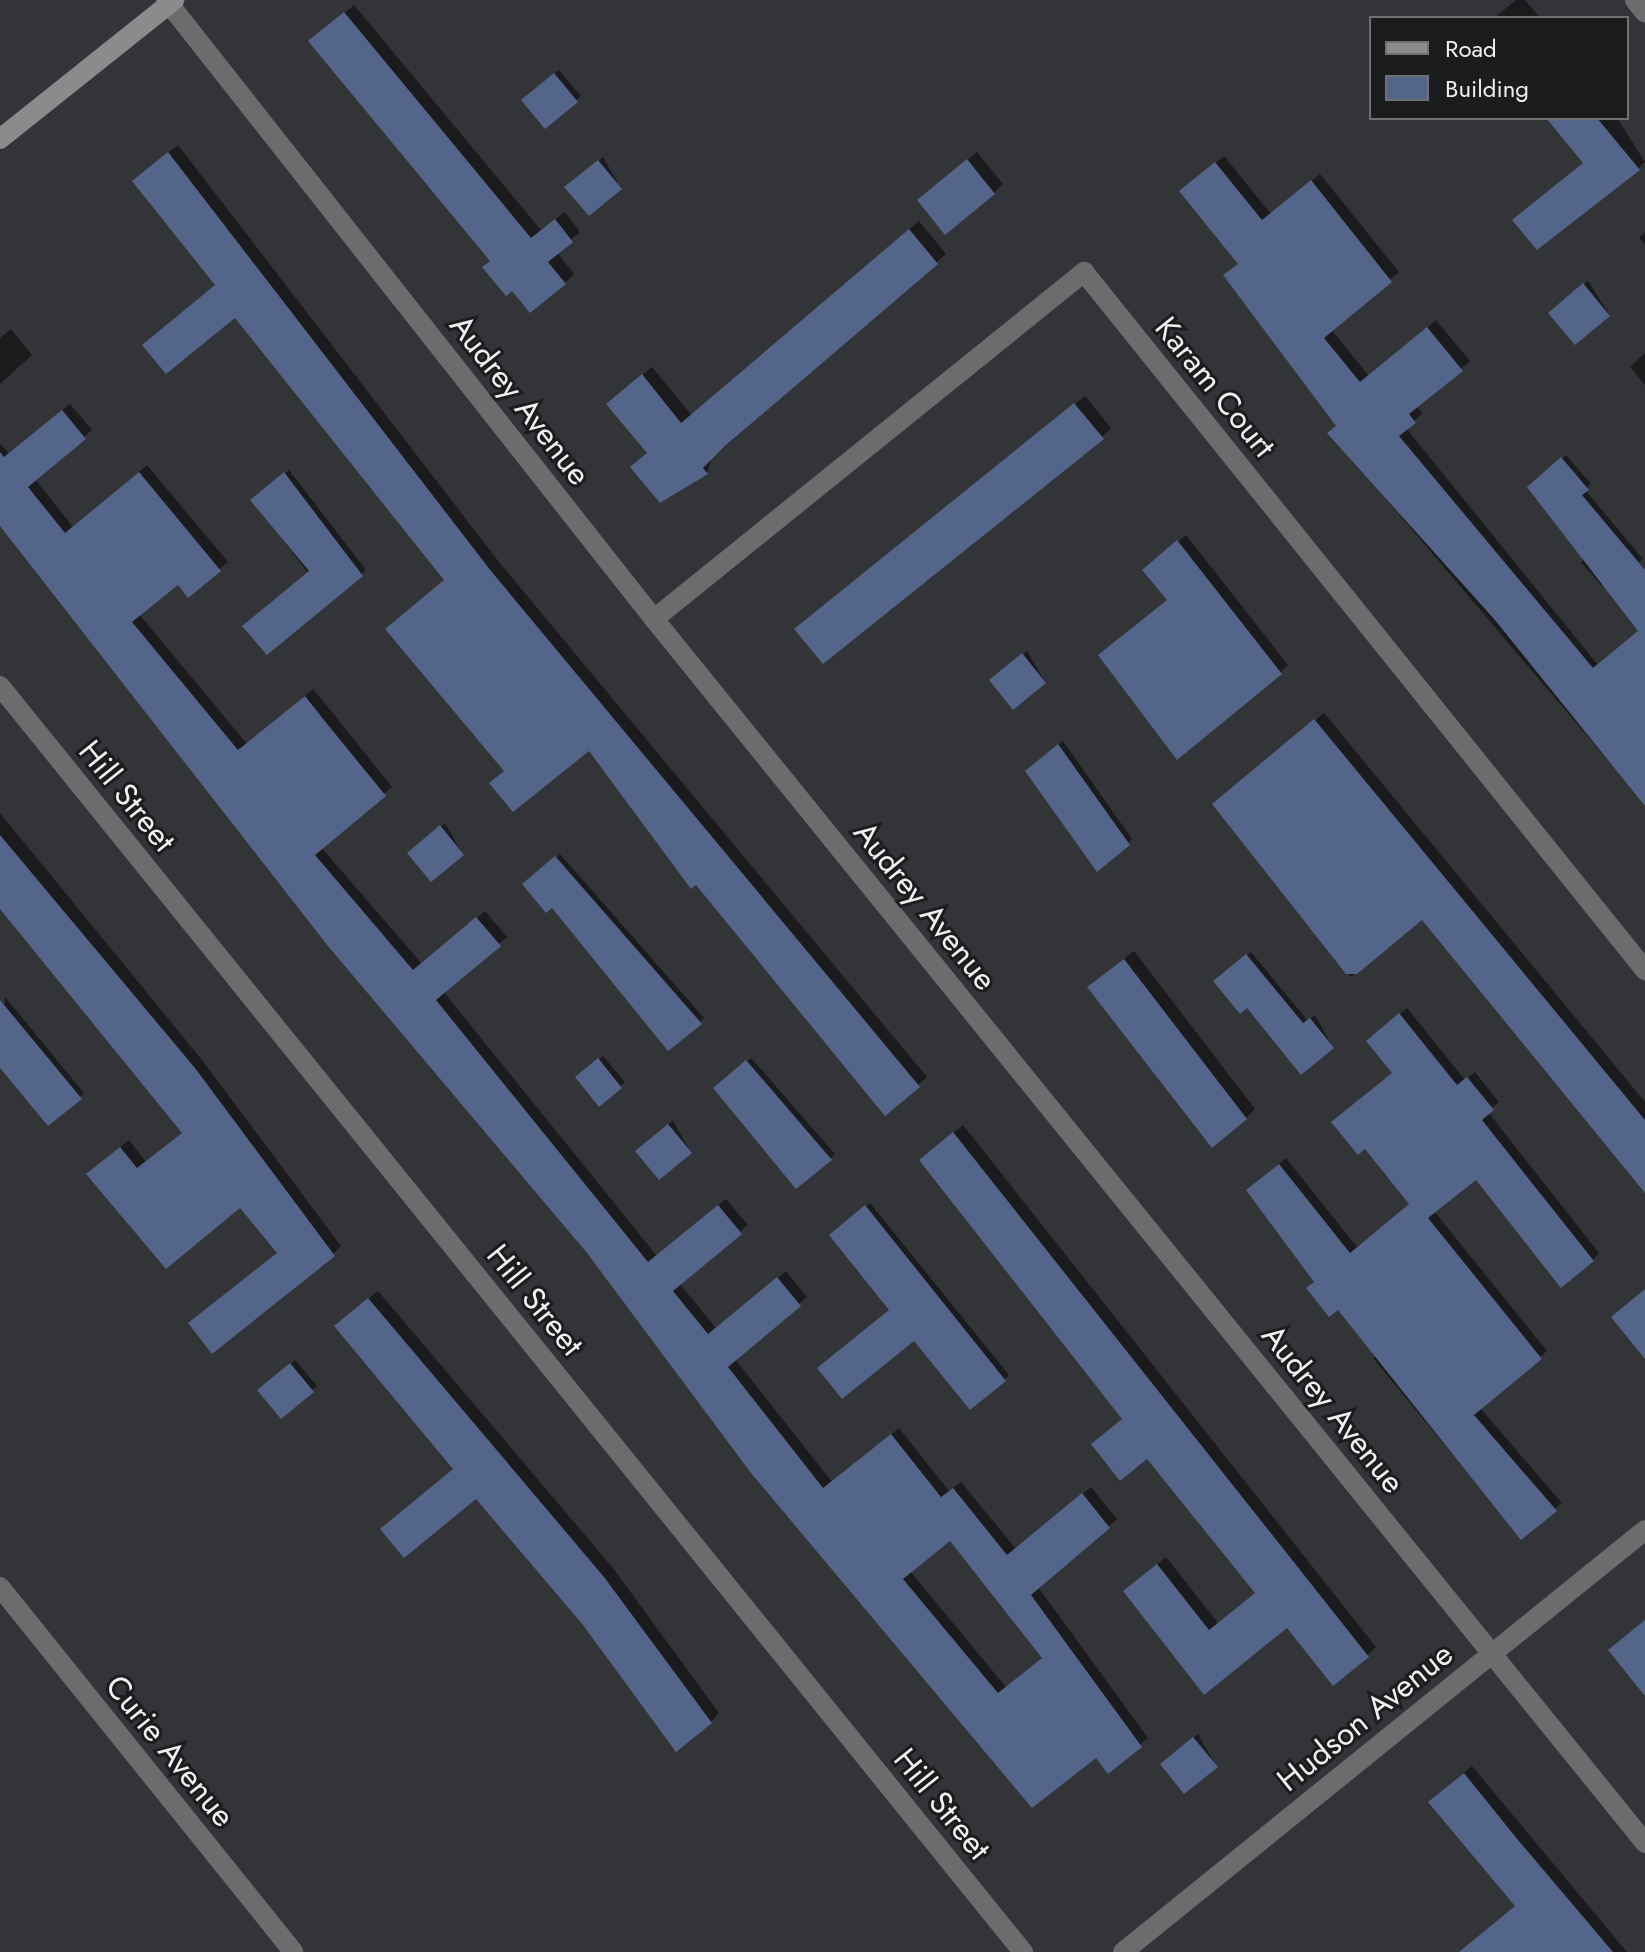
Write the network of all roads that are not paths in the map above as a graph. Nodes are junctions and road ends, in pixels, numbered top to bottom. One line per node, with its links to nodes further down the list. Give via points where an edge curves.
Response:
1 (1635, 0): 3 (street)
2 (170, 1): 4 (street); 5 (street, Audrey Avenue)
3 (1645, 13)
4 (0, 139)
5 (654, 619): 7 (street, Karam Court, via 1084,272); 10 (street, Audrey Avenue)
6 (0, 686): 13 (street, Hill Street)
7 (1645, 970)
8 (1645, 1530): 10 (street, Hudson Avenue)
9 (0, 1587): 12 (street, Curie Avenue)
10 (1492, 1653): 11 (street, Audrey Avenue); 14 (street, Hudson Avenue)
11 (1645, 1843)
12 (293, 1952)
13 (1023, 1952)
14 (1123, 1952)

